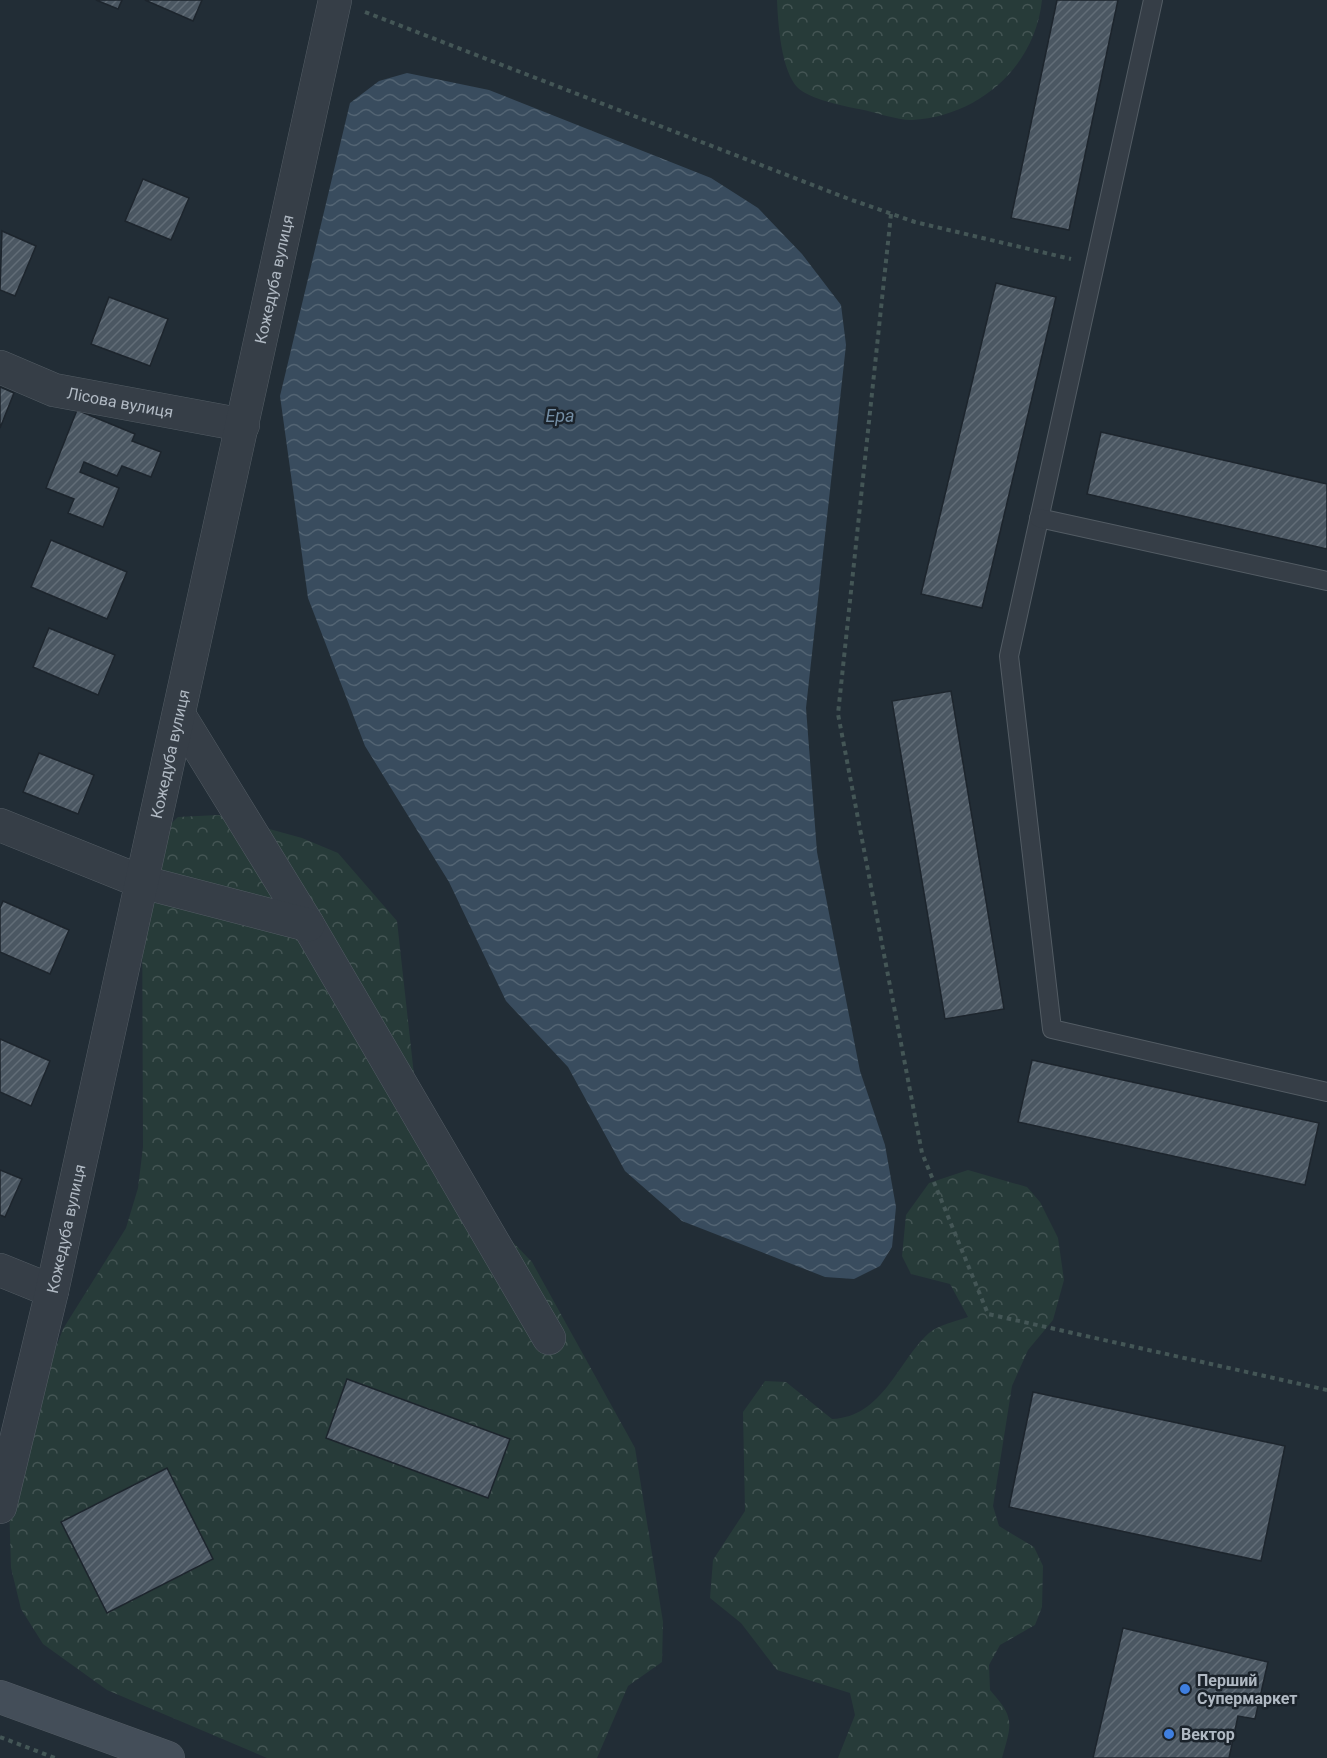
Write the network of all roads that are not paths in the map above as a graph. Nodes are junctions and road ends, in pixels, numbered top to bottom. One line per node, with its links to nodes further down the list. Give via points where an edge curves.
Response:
1 (336, 0): 4 (street, Кожедуба вулиця)
2 (1153, 0): 5 (lane)
3 (0, 367): 4 (street, Лісова вулиця, via 54,390)
4 (243, 425): 7 (street, Кожедуба вулиця)
5 (1039, 518): 6 (lane); 11 (lane, via 1009,656 1052,1029)
6 (1327, 581)
7 (179, 715): 9 (street, Кожедуба вулиця); 10 (street)
8 (0, 825): 9 (street)
9 (142, 882): 10 (street); 13 (street, Кожедуба вулиця)
10 (308, 925): 14 (street)
11 (1327, 1092)
12 (0, 1270): 13 (street)
13 (52, 1291): 15 (street, Кожедуба вулиця)
14 (549, 1338)
15 (0, 1507)
16 (0, 1697): 17 (street)
17 (168, 1758)

